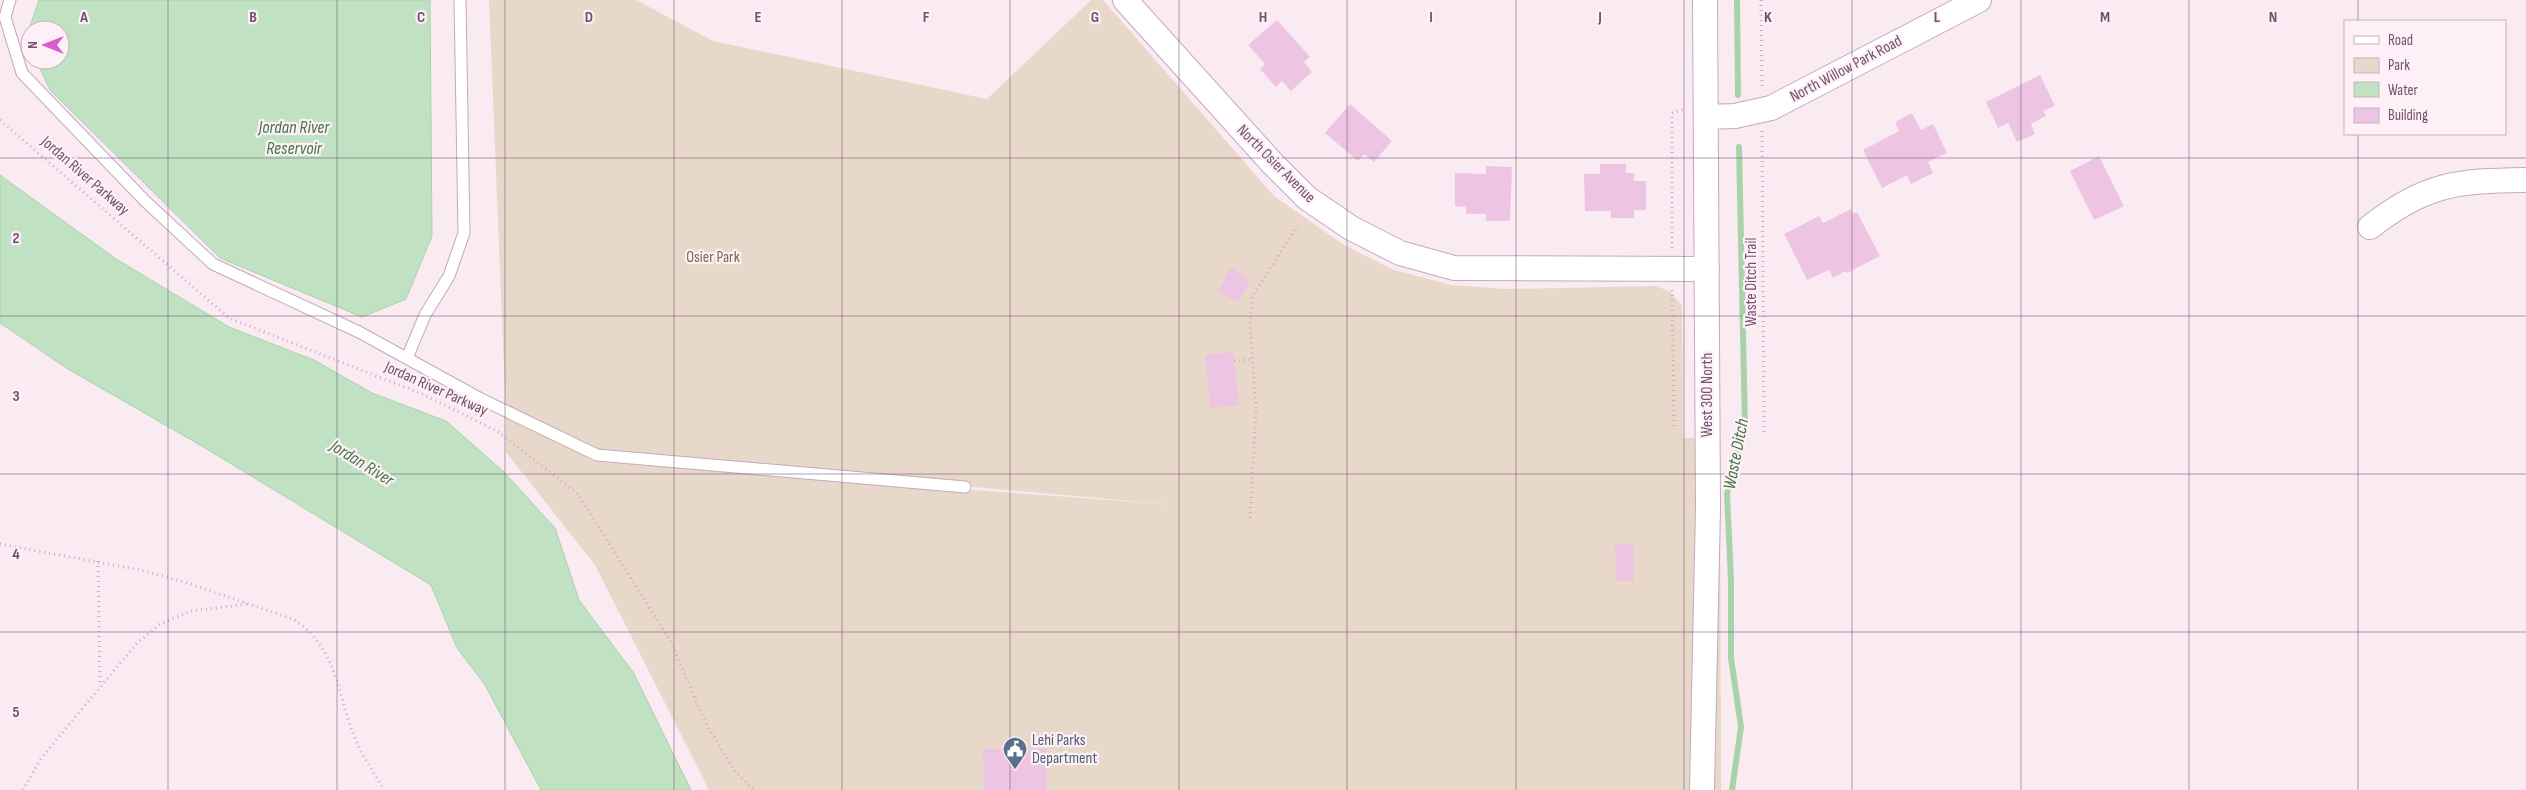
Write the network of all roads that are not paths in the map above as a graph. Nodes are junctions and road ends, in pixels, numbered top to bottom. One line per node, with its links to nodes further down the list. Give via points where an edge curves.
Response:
1 (10, 0): 10 (lane, via 5,17 22,73 145,201 214,264)
2 (460, 0): 10 (lane, via 464,233 449,276 425,315)
3 (1125, 0): 9 (street, North Osier Avenue, via 1307,198 1351,228 1400,253 1454,268)
4 (1705, 0): 6 (street, West 300 North)
5 (1979, 0): 6 (street, North Willow Park Road, via 1771,108 1735,116)
6 (1706, 117): 9 (street, West 300 North)
7 (2526, 180): 8 (street, via 2472,181 2444,186 2410,200)
8 (2370, 227)
9 (1707, 269): 12 (street, West 300 North, via 1708,507)
10 (407, 358): 11 (lane, via 481,399 598,455)
11 (965, 487)
12 (1702, 790)

